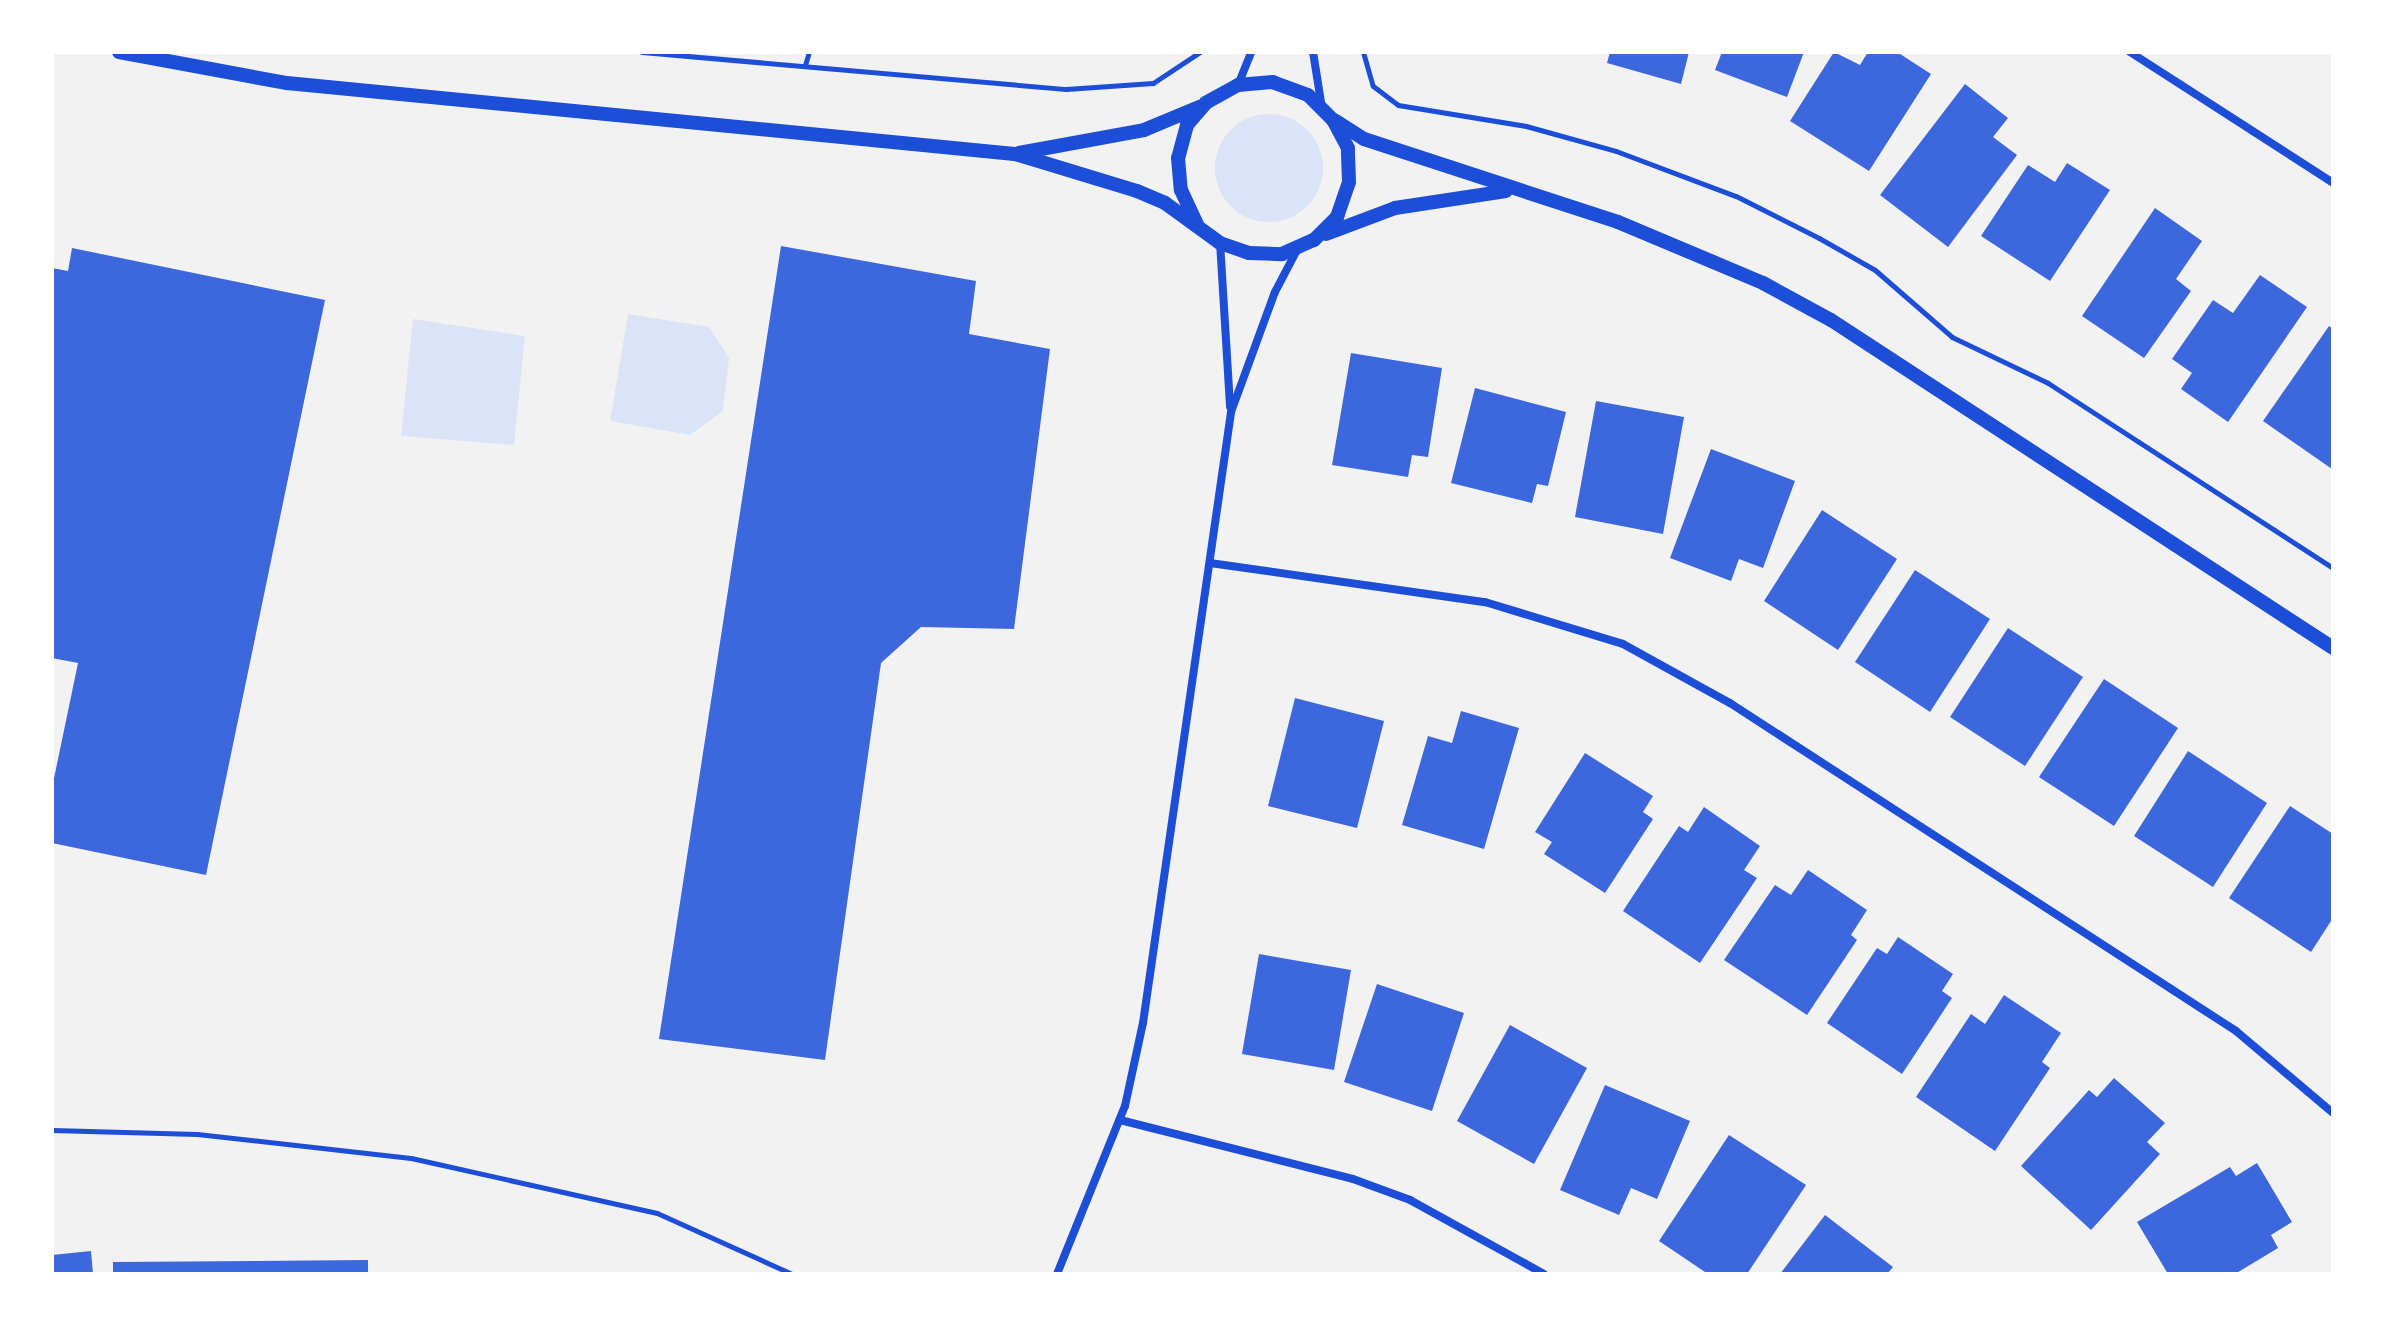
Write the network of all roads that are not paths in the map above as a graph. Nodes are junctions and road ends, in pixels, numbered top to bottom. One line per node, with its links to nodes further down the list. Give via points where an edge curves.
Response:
1 (119, 52): 5 (street)
2 (1251, 52): 6 (street)
3 (1313, 52): 8 (street)
4 (2130, 52): 11 (street)
5 (185, 59): 10 (street, via 317,86)
6 (1238, 85): 7 (street); 8 (street, via 1273,82 1308,95)
7 (1206, 103): 10 (street, via 1144,130); 13 (street, via 1187,125 1178,158 1181,190)
8 (1322, 108): 9 (street)
9 (1333, 120): 12 (street, via 1364,139); 14 (street, via 1348,148 1349,182 1337,217)
10 (1015, 154): 13 (street, via 1137,191)
11 (2333, 183)
12 (1511, 191): 14 (street, via 1395,208 1358,218); 19 (street, via 1687,249 1831,320)
13 (1197, 224): 15 (street)
14 (1314, 240): 16 (street)
15 (1220, 242): 16 (street, via 1249,253 1282,254); 17 (street)
16 (1298, 248): 17 (street, via 1275,292)
17 (1231, 412): 18 (street)
18 (1210, 563): 20 (street, via 1485,602 1623,644 1730,703 2236,1031); 21 (street, via 1143,1023)
19 (2333, 648)
20 (2333, 1113)
21 (1120, 1120): 22 (street); 23 (street, via 1353,1179 1410,1200)
22 (1057, 1274)
23 (1544, 1274)

